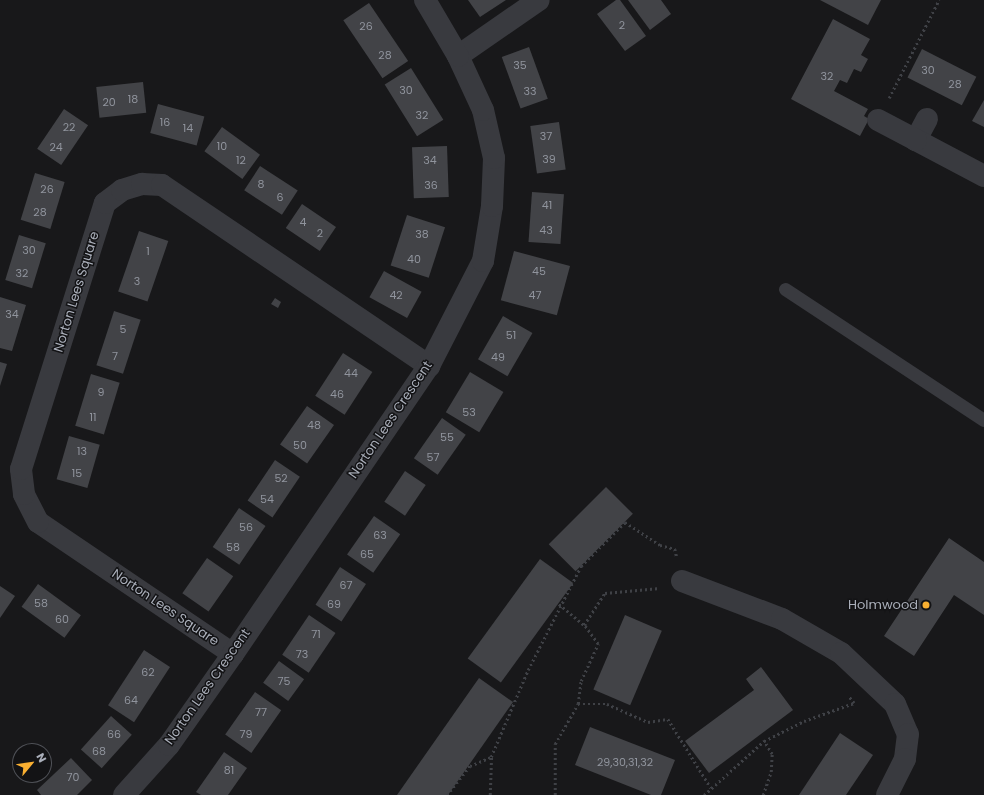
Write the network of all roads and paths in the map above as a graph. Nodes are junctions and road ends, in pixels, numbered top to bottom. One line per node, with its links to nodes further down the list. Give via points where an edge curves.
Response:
1 (425, 0): 4 (street, Norton Lees Crescent)
2 (539, 0): 4 (street)
3 (939, 0): 6 (path)
4 (458, 56): 10 (street, Norton Lees Crescent, via 483,110 494,158 492,206 483,261)
5 (927, 119): 7 (street)
6 (878, 120): 7 (street)
7 (916, 140): 8 (street)
8 (984, 176)
9 (785, 289): 11 (lane)
10 (429, 366): 16 (street, Norton Lees Crescent); 16 (street, Norton Lees Square, via 162,185 142,184 122,190 105,203 21,469 24,494 38,522)
11 (984, 420)
12 (660, 545): 14 (path, via 624,522 581,566)
13 (682, 581): 15 (path, via 651,591 626,589 605,593); 28 (street, via 782,619 841,653 895,704 908,734 905,759)
14 (559, 604): 15 (path); 20 (path)
15 (584, 625): 18 (path, via 598,644 581,681)
16 (233, 654): 22 (street, Norton Lees Crescent, via 169,744)
17 (845, 692): 19 (path, via 854,703 804,720)
18 (578, 704): 21 (path, via 607,704 648,722 668,719); 25 (path, via 555,744)
19 (764, 741): 21 (path); 27 (path, via 772,754 771,772)
20 (491, 756): 23 (path, via 470,766); 24 (path)
21 (711, 788): 26 (path)
22 (124, 795)
23 (447, 795)
24 (490, 795)
25 (555, 795)
26 (704, 795)
27 (763, 795)
28 (887, 795)

